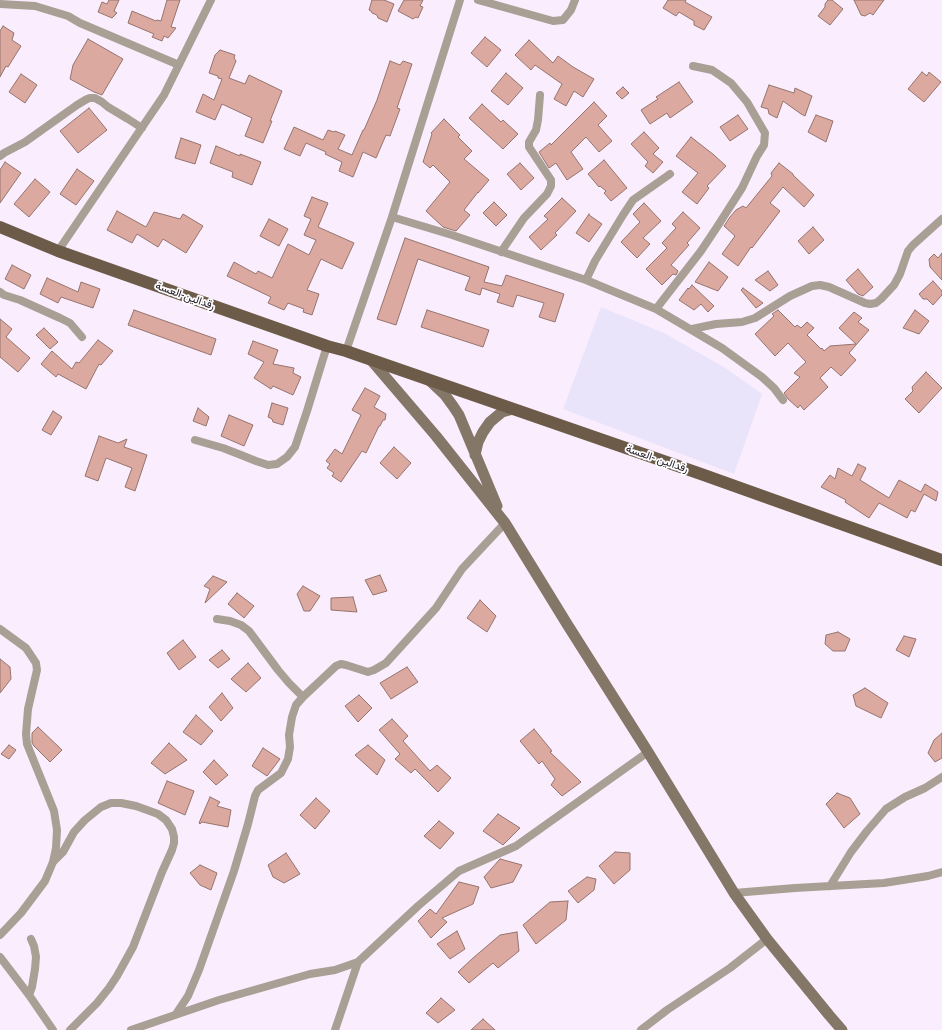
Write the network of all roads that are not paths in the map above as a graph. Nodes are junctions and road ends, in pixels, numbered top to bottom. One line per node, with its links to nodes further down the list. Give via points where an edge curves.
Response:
1 (211, 0): 6 (street)
2 (460, 0): 12 (street)
3 (478, 0): 4 (street, via 553,21 563,20)
4 (575, 0)
5 (0, 2): 6 (street, via 35,6 68,16)
6 (179, 65): 9 (street, via 164,96)
7 (693, 66): 19 (street, via 712,70 731,83 747,102 765,132 764,145 742,188 720,222)
8 (540, 95): 16 (street, via 536,130 529,147 551,180 551,186 547,194 524,218)
9 (142, 128): 10 (street, via 102,102 90,98 26,142); 15 (street)
10 (0, 156)
11 (670, 174): 17 (street, via 633,200)
12 (392, 217): 16 (street); 23 (street)
13 (942, 219): 20 (street, via 913,244 894,285 876,303 865,303 829,287 812,286 790,296 755,318)
14 (0, 227): 15 (main road, رقدالين-العسة)
15 (58, 251): 22 (main road, رقدالين-العسة)
16 (501, 252): 17 (street)
17 (586, 280): 19 (street)
18 (0, 292): 21 (street, via 70,323)
19 (656, 309): 20 (street)
20 (692, 330): 26 (street, via 762,377)
21 (82, 337)
22 (327, 346): 23 (main road, رقدالين-العسة); 28 (street, via 295,446 277,464 256,462)
23 (346, 351): 24 (main road, رقدالين-العسة)
24 (371, 360): 25 (main road, رقدالين -العسة); 30 (street)
25 (429, 380): 27 (main road, رقدالين -العسة); 29 (street, via 445,395 459,415)
26 (782, 400)
27 (513, 409): 29 (street, via 502,412 490,422 478,442); 31 (main road, رقدالين -العسة)
28 (196, 440)
29 (475, 456): 30 (street)
30 (505, 523): 34 (street, via 462,569 436,608 386,663 368,672 341,664 336,666); 35 (street)
31 (942, 560)
32 (217, 619): 34 (street, via 241,625 249,631 278,670)
33 (0, 629): 37 (street, via 26,648 36,663 26,739 54,811 57,830)
34 (303, 697): 47 (street, via 296,705 292,717 288,759 281,773 258,790 255,796 234,871 199,970 188,996)
35 (648, 752): 40 (street); 45 (street, via 516,846 459,871)
36 (942, 777): 39 (street, via 886,809 851,852)
37 (53, 862): 41 (street, via 45,881 30,902); 49 (street, via 85,820 111,802 136,806 158,814 166,820 174,837 172,850 133,947 109,988)
38 (942, 872): 39 (street, via 884,883)
39 (830, 886): 40 (street)
40 (734, 894): 43 (street)
41 (0, 934)
42 (31, 939): 46 (street, via 36,957)
43 (767, 939): 52 (street); 53 (street)
44 (0, 957): 46 (street)
45 (358, 962): 47 (street); 51 (street)
46 (29, 995): 48 (street)
47 (176, 1014): 50 (street)
48 (53, 1030)
49 (70, 1030)
50 (131, 1030)
51 (335, 1030)
52 (642, 1030)
53 (842, 1030)

